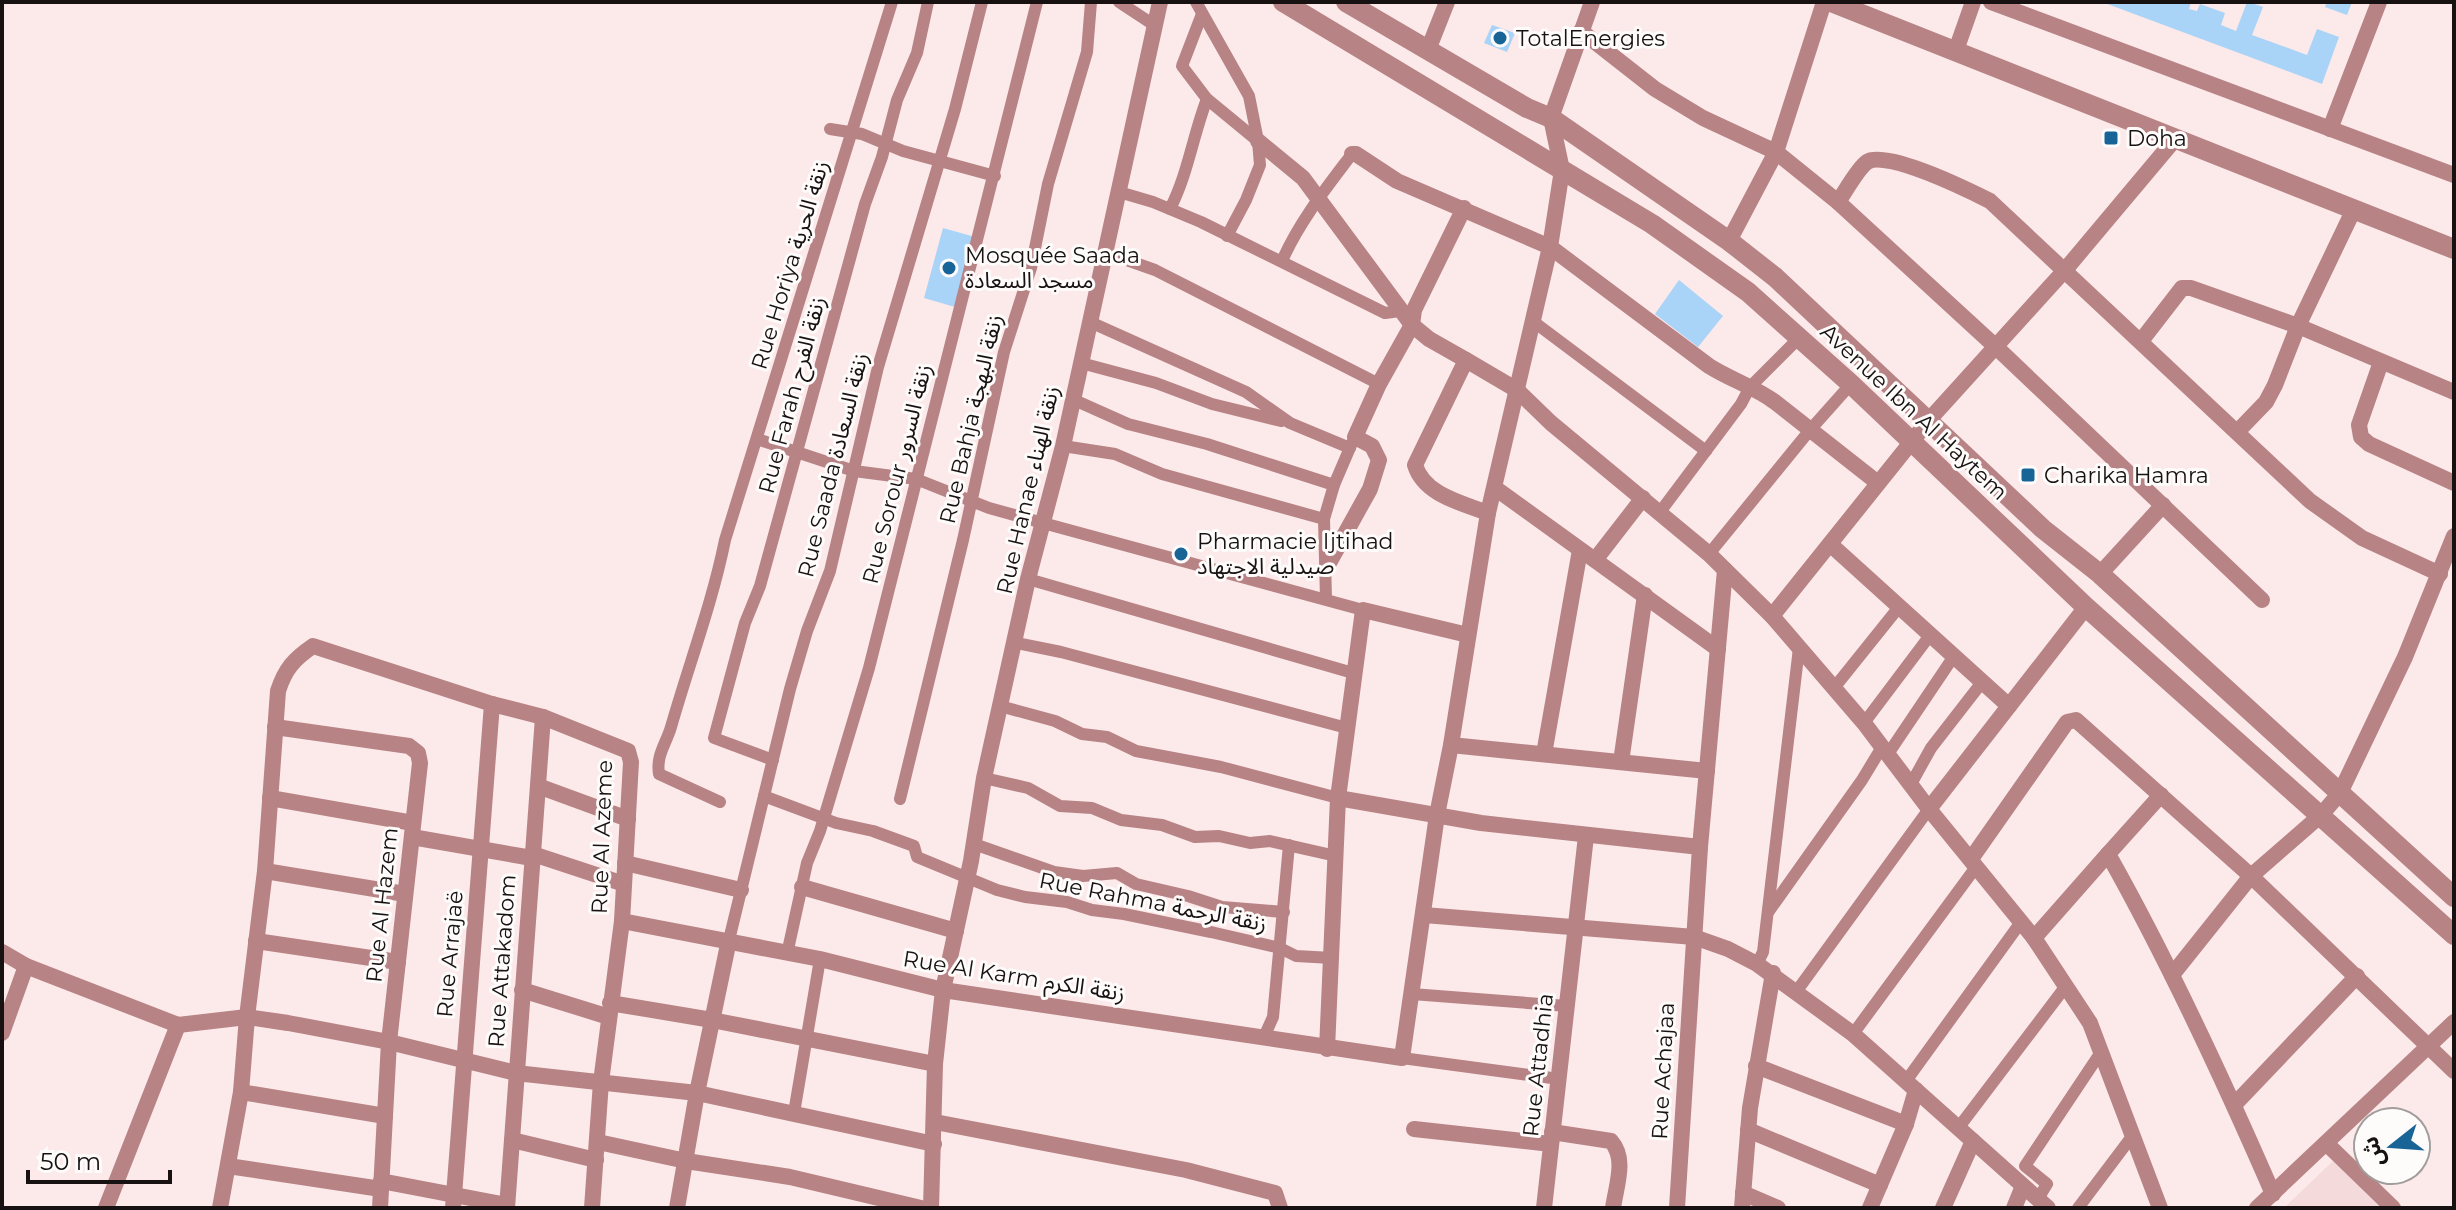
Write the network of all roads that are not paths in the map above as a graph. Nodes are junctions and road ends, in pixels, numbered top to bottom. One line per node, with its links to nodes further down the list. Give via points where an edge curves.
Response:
1 (892, 2): 26 (street, Rue Horiya زنقة الحرية)
2 (928, 2): 29 (street, Rue Farah زنقة الفرح, via 917,53)
3 (982, 2): 32 (street, Rue Saada زنقة السعادة)
4 (1037, 2): 35 (street, Rue Sorour زنقة السرور)
5 (1091, 2): 83 (street, Rue Bahja زنقة البهجة, via 1087,52 1004,352)
6 (1119, 2): 18 (street)
7 (1160, 2): 18 (street, Rue Hanae زنقة الهناء)
8 (1283, 2): 33 (street, Avenue Ibn Al Haytem)
9 (1346, 2): 20 (street, Avenue Ibn Al Haytem)
10 (1447, 2): 20 (street)
11 (1592, 2): 19 (street)
12 (1824, 2): 30 (street)
13 (1831, 2): 21 (street)
14 (1973, 2): 21 (street)
15 (1991, 2): 25 (street)
16 (2379, 2): 25 (street)
17 (1199, 8): 22 (street, via 1182,66); 28 (street, via 1249,96)
18 (1154, 25): 36 (street, Rue Hanae زنقة الهناء)
19 (1581, 31): 23 (street); 30 (street, via 1655,89)
20 (1428, 50): 23 (street, Avenue Ibn Al Haytem)
21 (1955, 53): 27 (street)
22 (1207, 99): 28 (street); 40 (street, via 1183,184)
23 (1551, 118): 33 (street); 43 (street, Avenue Ibn Al Haytem)
24 (830, 129): 26 (street)
25 (2330, 129): 34 (street)
26 (852, 132): 29 (street); 70 (street, Rue Horiya زنقة الحرية)
27 (2175, 139): 41 (street); 48 (street)
28 (1258, 141): 37 (street, via 1303,178); 42 (street, via 1260,165)
29 (886, 143): 32 (street); 75 (street, Rue Farah زنقة الفرح)
30 (1776, 152): 38 (street); 43 (street)
31 (1352, 154): 37 (street); 39 (street, via 1397,181)
32 (938, 160): 35 (street); 76 (street, Rue Saada زنقة السعادة)
33 (1562, 170): 44 (street); 54 (street, Avenue Ibn Al Haytem, via 1694,252)
34 (2454, 175)
35 (995, 176): 77 (street, Rue Sorour زنقة السرور)
36 (1119, 192): 40 (street); 46 (street, Rue Hanae زنقة الهناء)
37 (1319, 200): 47 (street); 49 (street)
38 (1838, 202): 48 (street, via 1867,162 1877,159 1927,171 1990,201); 56 (street)
39 (1464, 208): 44 (street); 52 (street, via 1414,310)
40 (1170, 209): 42 (street)
41 (2354, 209): 45 (street); 53 (street)
42 (1227, 236): 47 (street)
43 (1729, 241): 66 (street, Avenue Ibn Al Haytem, via 1798,297)
44 (1550, 247): 51 (street); 62 (street, via 1709,366)
45 (2454, 249)
46 (1104, 252): 50 (street, Rue Hanae زنقة الهناء); 60 (street, via 1155,270)
47 (1282, 261): 49 (street, via 1385,313)
48 (2065, 270): 55 (street); 56 (street)
49 (1400, 311): 52 (street)
50 (1090, 322): 59 (street, Rue Hanae زنقة الهناء); 67 (street, via 1246,392)
51 (1534, 322): 63 (street); 74 (street)
52 (1412, 325): 57 (street); 60 (street)
53 (2298, 326): 55 (street, via 2182,288); 58 (street); 69 (street, via 2266,402)
54 (1800, 337): 61 (street, Avenue Ibn Al Haytem); 62 (street)
55 (2141, 341): 69 (street)
56 (1996, 347): 66 (street); 84 (street)
57 (1466, 360): 63 (street); 86 (street, via 1415,465 1418,477 1441,494)
58 (2381, 362): 64 (street); 79 (street, via 2359,425 2361,437)
59 (1081, 363): 65 (street, Rue Hanae زنقة الهناء); 67 (street)
60 (1379, 384): 71 (street)
61 (1851, 384): 68 (street); 72 (street, Avenue Ibn Al Haytem)
62 (1750, 387): 68 (street); 74 (street)
63 (1517, 390): 81 (street); 82 (street)
64 (2454, 392)
65 (1072, 399): 73 (street, Rue Hanae زنقة الهناء); 80 (street, via 1128,424)
66 (1929, 420): 72 (street); 96 (street, Avenue Ibn Al Haytem, via 2043,529)
67 (1290, 423): 71 (street)
68 (1810, 430): 78 (street); 92 (street)
69 (2238, 431): 97 (street, via 2337,522)
70 (757, 439): 75 (street); 137 (street, Rue Horiya زنقة الحرية, via 657,761 659,774)
71 (1352, 442): 80 (street); 94 (street, via 1372,446 1379,460 1370,489)
72 (1912, 442): 78 (street); 103 (street, Avenue Ibn Al Haytem)
73 (1063, 446): 87 (street, via 1115,454 1162,474); 88 (street, Rue Hanae زنقة الهناء)
74 (1706, 451): 85 (street)
75 (796, 452): 76 (street); 125 (street, Rue Farah زنقة الفرح, via 714,738)
76 (854, 471): 77 (street); 125 (street, Rue Saada زنقة السعادة)
77 (916, 479): 83 (street); 141 (street, Rue Sorour زنقة السرور, via 869,668)
78 (1878, 483): 90 (street)
79 (2454, 483)
80 (1334, 485): 87 (street)
81 (1495, 488): 86 (street); 91 (street)
82 (1643, 498): 85 (street); 93 (street)
83 (971, 501): 88 (street); 136 (street, Rue Bahja زنقة البهجة)
84 (2163, 505): 96 (street); 101 (street)
85 (1660, 512): 92 (street)
86 (1488, 513): 107 (street)
87 (1324, 519): 94 (street)
88 (1043, 523): 98 (street, Rue Hanae زنقة الهناء); 100 (street)
89 (2454, 536): 97 (street)
90 (1830, 544): 102 (street); 105 (street)
91 (1580, 550): 93 (street); 124 (street)
92 (1709, 554): 95 (street)
93 (1595, 560): 99 (street)
94 (1325, 570): 100 (street)
95 (1725, 570): 105 (street); 110 (street, Rue Achajaa)
96 (2100, 574): 131 (street, Avenue Ibn Al Haytem)
97 (2440, 574): 131 (street)
98 (1028, 579): 108 (street, Rue Hanae زنقة الهناء); 112 (street)
99 (1645, 595): 110 (street); 126 (street)
100 (1326, 599): 104 (street)
101 (2262, 600)
102 (1899, 607): 106 (street); 114 (street)
103 (2086, 607): 117 (street); 140 (street, Avenue Ibn Al Haytem)
104 (1363, 610): 107 (street); 112 (street)
105 (1772, 616): 109 (street)
106 (1931, 634): 111 (street); 119 (street)
107 (1468, 635): 122 (street)
108 (1016, 643): 116 (street, Rue Hanae زنقة الهناء); 121 (street)
109 (1799, 648): 114 (street); 163 (street)
110 (1718, 649): 127 (street, Rue Achajaa)
111 (1954, 656): 113 (street); 123 (street)
112 (1353, 673): 121 (street)
113 (1983, 681): 117 (street); 129 (street, via 1931,748)
114 (1834, 688): 119 (street)
115 (492, 704): 118 (street, Rue Al Azeme); 120 (street, Rue Al Azeme, via 313,646 284,671); 148 (street, Rue Arrajaë)
116 (1000, 706): 128 (street, Rue Hanae زنقة الهناء); 135 (street, via 1082,734 1107,737 1136,751)
117 (2009, 706): 138 (street)
118 (543, 717): 130 (street, Rue Attakadom); 142 (street, Rue Al Azeme, via 628,751)
119 (1864, 723): 123 (street)
120 (275, 727): 134 (street); 143 (street, Rue Al Hazem, via 415,749 420,763)
121 (1347, 728): 135 (street)
122 (1451, 745): 124 (street); 139 (street)
123 (1885, 751): 129 (street); 163 (street)
124 (1544, 754): 126 (street)
125 (773, 760): 133 (street, Rue Saada زنقة السعادة)
126 (1621, 762): 127 (street)
127 (1707, 771): 147 (street, Rue Achajaa)
128 (984, 778): 145 (street, Rue Hanae زنقة الهناء); 146 (street, via 1028,788 1060,806 1092,808 1195,837)
129 (1911, 784): 138 (street)
130 (538, 786): 142 (street); 150 (street, Rue Attakadom)
131 (2340, 793): 140 (street); 161 (street, Avenue Ibn Al Haytem)
132 (2161, 795): 149 (street); 153 (street, via 2079,721 2071,720); 155 (street)
133 (764, 796): 141 (street); 159 (street, Rue Saada زنقة السعادة)
134 (270, 798): 143 (street); 154 (street)
135 (1338, 798): 139 (street); 151 (street)
136 (900, 799)
137 (720, 802)
138 (1929, 809): 153 (street); 188 (street)
139 (1437, 815): 144 (street); 164 (street)
140 (2321, 815): 155 (street); 169 (street, Avenue Ibn Al Haytem)
141 (823, 818): 156 (street, Rue Rahma زنقة الرحمة, via 914,846 917,857); 158 (street, Rue Sorour زنقة السرور)
142 (628, 819): 152 (street, Rue Al Azeme)
143 (413, 830): 148 (street); 160 (street, Rue Al Hazem)
144 (1586, 836): 147 (street); 167 (street, Rue Attadhia)
145 (974, 844): 156 (street, Rue Hanae زنقة الهناء); 162 (street, via 1054,872 1117,873 1136,884 1222,907)
146 (1289, 845): 151 (street); 162 (street)
147 (1700, 847): 170 (street, Rue Achajaa)
148 (480, 850): 150 (street); 205 (street, Rue Arrajaë)
149 (2108, 854): 171 (street); 183 (street)
150 (532, 856): 157 (street); 186 (street, Rue Attakadom)
151 (1336, 856): 177 (street)
152 (625, 863): 157 (street, Rue Al Azeme); 159 (street)
153 (1973, 863): 166 (street); 197 (street)
154 (265, 871): 160 (street); 173 (street)
155 (2251, 876): 183 (street); 184 (street)
156 (967, 878): 168 (street, Rue Hanae زنقة الهناء); 174 (street, Rue Rahma زنقة الرحمة, via 1025,897)
157 (624, 884): 165 (street, Rue Al Azeme)
158 (802, 887): 168 (street); 176 (street, Rue Sorour زنقة السرور)
159 (741, 890): 172 (street, Rue Saada زنقة السعادة)
160 (405, 894): 179 (street, Rue Al Hazem)
161 (2454, 897)
162 (1284, 912): 174 (street)
163 (1767, 913): 180 (street)
164 (1424, 915): 167 (street); 189 (street)
165 (622, 921): 172 (street, Rue Al Karm زنقة الكرم); 191 (street, Rue Al Azeme)
166 (2021, 922): 171 (street); 212 (street)
167 (1575, 926): 170 (street); 190 (street, Rue Attadhia)
168 (956, 931): 187 (street, Rue Hanae زنقة الهناء)
169 (2454, 935)
170 (1694, 937): 180 (street); 251 (street, Rue Achajaa)
171 (2034, 938): 185 (street)
172 (729, 940): 176 (street, Rue Al Karm زنقة الكرم); 193 (street)
173 (256, 941): 179 (street); 192 (street)
174 (1280, 948): 177 (street, Rue Rahma زنقة الرحمة, via 1296,956); 199 (street, via 1273,1017)
175 (2, 952): 181 (street)
176 (787, 954): 178 (street, Rue Al Karm زنقة الكرم)
177 (1332, 958): 202 (street)
178 (820, 959): 187 (street, Rue Al Karm زنقة الكرم); 198 (street)
179 (398, 962): 200 (street, Rue Al Hazem)
180 (1757, 964): 182 (street)
181 (26, 966): 195 (street); 196 (street)
182 (1773, 973): 188 (street); 207 (street)
183 (2172, 975): 215 (street)
184 (2357, 976): 201 (street); 215 (street)
185 (2066, 986): 203 (street); 220 (street)
186 (522, 990): 191 (street); 209 (street, Rue Attakadom)
187 (943, 990): 199 (street, Rue Al Karm زنقة الكرم); 206 (street, Rue Hanae زنقة الهناء)
188 (1796, 992): 197 (street)
189 (1412, 994): 190 (street); 204 (street)
190 (1567, 1006): 210 (street, Rue Attadhia)
191 (610, 1010): 193 (street); 211 (street, Rue Al Azeme)
192 (247, 1017): 195 (street); 200 (street); 213 (street)
193 (712, 1020): 198 (street); 214 (street)
194 (2454, 1022): 201 (street)
195 (178, 1025): 241 (street)
196 (2, 1033)
197 (1853, 1034): 212 (street)
198 (806, 1037): 206 (street); 216 (street)
199 (1264, 1037): 202 (street, Rue Al Karm زنقة الكرم)
200 (389, 1042): 205 (street); 217 (street, Rue Al Hazem)
201 (2429, 1047): 208 (street); 229 (street)
202 (1327, 1049): 204 (street, Rue Al Karm زنقة الكرم)
203 (2101, 1052): 223 (street); 239 (street, via 2025,1166 2047,1184)
204 (1402, 1058): 210 (street)
205 (463, 1060): 209 (street); 238 (street, Rue Arrajaë)
206 (935, 1064): 218 (street, Rue Hanae زنقة الهناء)
207 (1756, 1066): 219 (street); 222 (street)
208 (2454, 1071)
209 (516, 1073): 211 (street); 225 (street, Rue Attakadom)
210 (1559, 1079): 224 (street, Rue Attadhia)
211 (601, 1082): 214 (street); 227 (street, Rue Al Azeme)
212 (1911, 1085): 219 (street); 220 (street)
213 (241, 1092): 217 (street); 232 (street)
214 (697, 1093): 216 (street); 231 (street)
215 (2234, 1105): 236 (street)
216 (794, 1113): 228 (street)
217 (385, 1116): 233 (street, Rue Al Hazem)
218 (935, 1122): 228 (street, Rue Hanae زنقة الهناء); 248 (street, via 1186,1170 1275,1193)
219 (1906, 1124): 234 (street)
220 (1959, 1127): 226 (street)
221 (1414, 1129): 224 (street)
222 (1748, 1130): 234 (street); 237 (street)
223 (2133, 1135): 256 (street); 257 (street)
224 (1552, 1138): 249 (street, Rue Attadhia); 250 (street, via 1611,1141 1621,1158)
225 (512, 1140): 230 (street); 240 (street, Rue Attakadom)
226 (1973, 1141): 235 (street); 254 (street)
227 (598, 1142): 230 (street, Rue Al Azeme); 231 (street)
228 (934, 1144): 247 (street, Rue Hanae زنقة الهناء)
229 (2327, 1144): 236 (street); 259 (street)
230 (596, 1160): 244 (street, Rue Al Azeme)
231 (686, 1161): 245 (street); 246 (street, via 790,1177)
232 (228, 1166): 233 (street); 242 (street)
233 (381, 1185): 238 (street); 243 (street, Rue Al Hazem)
234 (1880, 1185): 253 (street)
235 (2023, 1186): 239 (street); 255 (street)
236 (2273, 1194): 258 (street)
237 (1743, 1200): 252 (street)
238 (454, 1201): 240 (street)
239 (2043, 1203)
240 (507, 1206)
241 (106, 1208)
242 (220, 1208)
243 (380, 1208)
244 (592, 1208)
245 (677, 1208)
246 (921, 1208)
247 (931, 1208)
248 (1280, 1208)
249 (1544, 1208)
250 (1613, 1208)
251 (1677, 1208)
252 (1778, 1208)
253 (1870, 1208)
254 (1943, 1208)
255 (2014, 1208)
256 (2078, 1208)
257 (2160, 1208)
258 (2257, 1208)
259 (2393, 1208)

